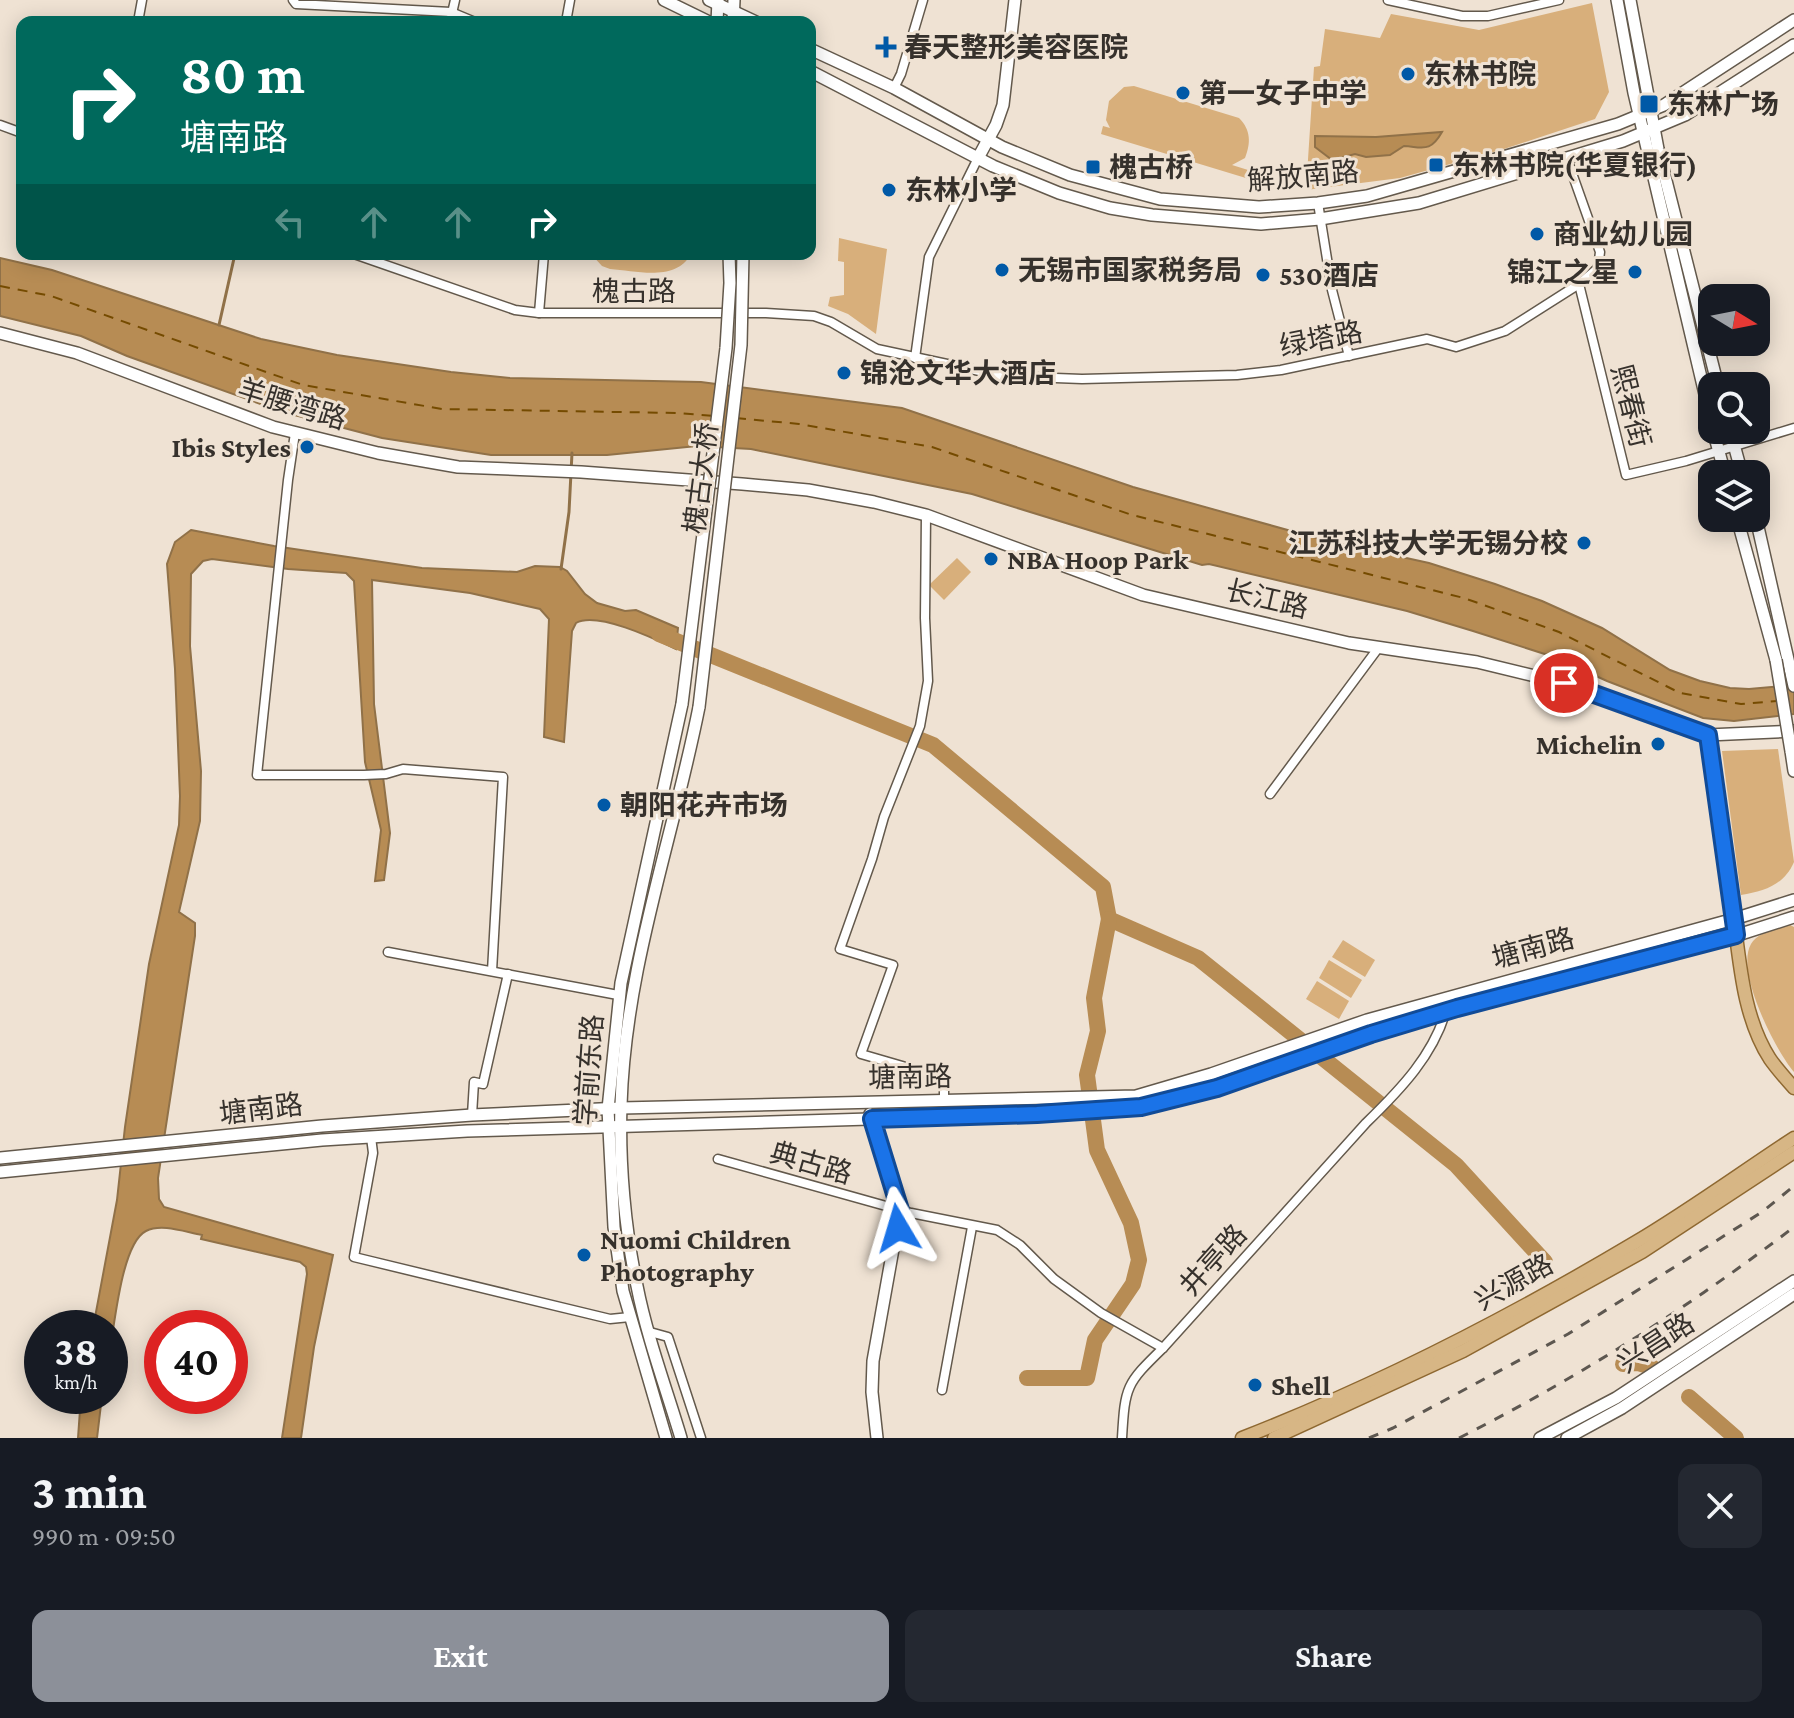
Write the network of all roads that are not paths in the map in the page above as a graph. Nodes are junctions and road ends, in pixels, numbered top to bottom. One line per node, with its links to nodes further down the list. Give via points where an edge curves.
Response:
1 (293, 0): 12 (street)
2 (455, 0): 12 (street)
3 (664, 0): 15 (main road)
4 (923, 0): 20 (street)
5 (1015, 0): 23 (main road, via 1003,105)
6 (1388, 0): 7 (street, via 1462,16 1488,16)
7 (1559, 0)
8 (1617, 0): 21 (main road)
9 (1630, 0): 21 (main road)
10 (715, 1): 11 (main road)
11 (733, 11)
12 (451, 12): 13 (street); 14 (street)
13 (451, 16)
14 (461, 16)
15 (697, 16)
16 (1794, 20): 21 (main road, 解放南路, via 1731,64)
17 (1794, 45): 22 (main road, 解放南路, via 1685,115)
18 (816, 52): 20 (main road, 解放南路)
19 (816, 74): 24 (main road, 解放南路)
20 (894, 88): 23 (main road, 解放南路)
21 (1646, 112): 22 (main road); 26 (main road, 解放南路, via 1415,184)
22 (1649, 130): 25 (main road, 解放南路); 37 (main road); 38 (main road)
23 (988, 140): 24 (main road); 26 (main road, 解放南路, via 1070,175 1160,199 1247,207)
24 (978, 158): 27 (main road, 解放南路, via 1059,193 1110,208 1213,222); 36 (street, via 929,257)
25 (1567, 159): 27 (main road, 解放南路, via 1419,203); 32 (street, 绿塔路, via 1600,252 1598,268)
26 (1318, 203): 27 (street)
27 (1320, 219): 35 (street)
28 (371, 260): 33 (street, 槐古路, via 515,310)
29 (543, 260): 33 (street)
30 (729, 260): 53 (main road, 槐古大桥, bridge, via 726,348)
31 (743, 260): 54 (main road, 槐古大桥, bridge, via 741,345)
32 (1579, 284): 35 (street, 绿塔路, via 1505,331 1456,347 1427,339); 44 (street, 熙春街, via 1626,475)
33 (539, 313): 36 (street, 槐古路, via 814,316 877,349)
34 (0, 333): 40 (main road, 羊腰湾路, via 77,353)
35 (1349, 356): 36 (street, 绿塔路, via 1237,375 1082,379 1003,376)
36 (915, 358)
37 (1701, 372)
38 (1714, 372)
39 (1794, 428): 43 (street, 熙春街)
40 (295, 433): 47 (main road, 羊腰湾路, via 458,467); 64 (street, via 257,775 364,775 403,769 503,777)
41 (1717, 444): 44 (main road)
42 (1734, 444): 43 (main road)
43 (1735, 447): 44 (street, 熙春街); 46 (main road)
44 (1719, 452): 45 (main road)
45 (1721, 460)
46 (1738, 460)
47 (581, 472): 48 (main road, 长江路, via 808,490)
48 (926, 515): 51 (main road, 长江路, via 1143,595); 70 (street, via 928,681 920,726 840,949 893,965 861,1054 944,1083)
49 (1741, 532): 57 (main road, bridge, via 1776,660)
50 (1759, 532): 52 (main road)
51 (1379, 647): 56 (main road, 长江路, via 1564,683); 58 (street)
52 (1794, 686)
53 (682, 704): 66 (main road, 学前东路)
54 (699, 707): 73 (main road, 学前东路, via 634,986)
55 (1794, 731): 56 (main road)
56 (1708, 735): 61 (street)
57 (1794, 771)
58 (1270, 794)
59 (1794, 900): 61 (main road, 塘南路)
60 (1794, 917): 62 (main road, 塘南路)
61 (1734, 919): 62 (main road); 67 (main road, 塘南路)
62 (1736, 935): 68 (main road, 塘南路); 69 (main road, via 1754,1026 1769,1058)
63 (388, 952): 64 (street)
64 (492, 971): 65 (street)
65 (508, 974): 66 (street); 75 (street, via 483,1084 474,1082)
66 (618, 995): 74 (main road, 学前东路)
67 (1449, 996): 68 (street, 井亭路); 72 (main road, 塘南路)
68 (1446, 1011): 72 (main road, 塘南路, via 1217,1088 1141,1107); 90 (street, 井亭路, via 1428,1054 1391,1099)
69 (1794, 1088)
70 (944, 1100): 71 (main road, 塘南路); 72 (main road, 塘南路)
71 (867, 1102): 73 (main road, 塘南路); 76 (main road)
72 (1125, 1102): 76 (main road, 塘南路, via 1057,1112)
73 (621, 1108): 74 (main road, 塘南路); 89 (main road, 学前东路, via 628,1225)
74 (608, 1109): 75 (main road, 塘南路); 77 (main road, 学前东路)
75 (472, 1115): 81 (main road, 塘南路)
76 (872, 1119): 77 (main road, 塘南路); 84 (main road)
77 (608, 1125): 78 (main road, 塘南路); 88 (main road, 学前东路, via 614,1227)
78 (371, 1137): 83 (main road, 塘南路); 88 (street, via 373,1153 354,1257 610,1319)
79 (1794, 1138): 97 (main road, 兴源路, via 1636,1242 1458,1341)
80 (1794, 1152): 98 (main road, 兴源路, via 1642,1252 1477,1344)
81 (0, 1158)
82 (718, 1159): 84 (street, 典古路)
83 (0, 1172)
84 (900, 1210): 85 (street, 典古路); 95 (main road, via 873,1361)
85 (972, 1227): 90 (street, 典古路, via 997,1230 1101,1313); 91 (street)
86 (1794, 1281): 99 (main road, 兴昌路, via 1616,1398)
87 (1794, 1294): 100 (main road, 兴昌路, via 1622,1408)
88 (630, 1317): 92 (main road, 学前东路)
89 (650, 1332): 93 (main road, 学前东路); 94 (street, via 668,1337)
90 (1163, 1348): 96 (street, 井亭路, via 1132,1378)
91 (942, 1390)
92 (666, 1438)
93 (681, 1438)
94 (701, 1438)
95 (877, 1438)
96 (1122, 1438)
97 (1242, 1438)
98 (1274, 1438)
99 (1540, 1438)
100 (1567, 1438)

